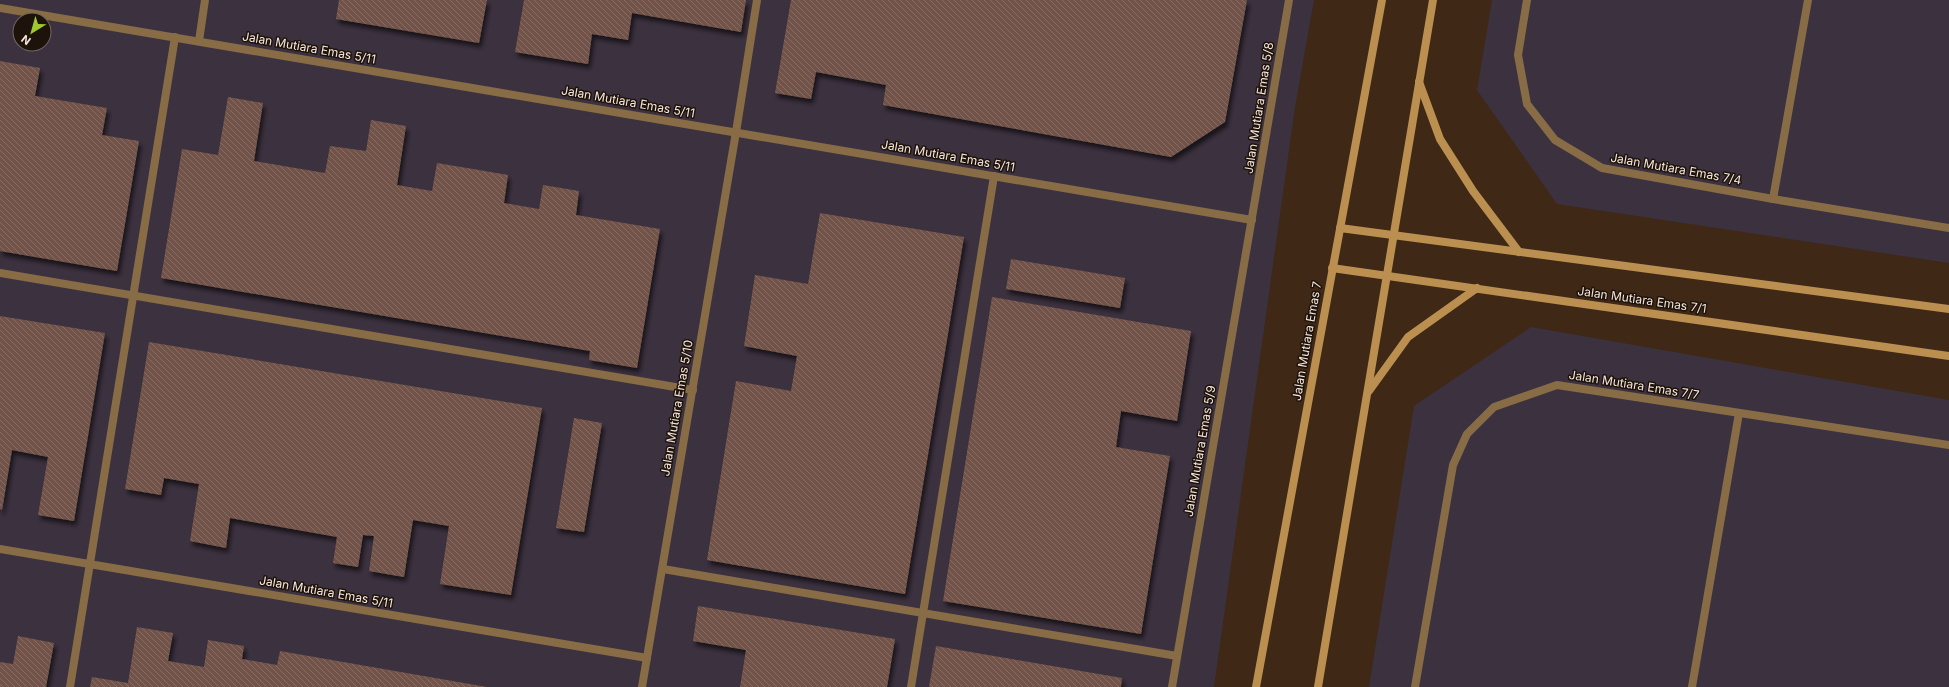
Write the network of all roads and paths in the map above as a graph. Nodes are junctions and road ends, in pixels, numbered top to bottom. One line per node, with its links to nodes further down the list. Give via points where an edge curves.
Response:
1 (206, 0): 10 (street)
2 (757, 0): 12 (street, Jalan Mutiara Emas 5/10)
3 (1289, 0): 15 (street, Jalan Mutiara Emas 5/8)
4 (1382, 0): 16 (street, Jalan Mutiara Emas 7)
5 (1433, 0): 11 (street)
6 (1527, 0): 14 (street, Jalan Mutiara Emas 7/4, via 1518,55 1528,104 1555,140 1602,168)
7 (1808, 0): 14 (street)
8 (0, 8): 9 (street, Jalan Mutiara Emas 5/11)
9 (175, 38): 10 (street, Jalan Mutiara Emas 5/11); 24 (street)
10 (199, 41): 12 (street, Jalan Mutiara Emas 5/11)
11 (1419, 81): 18 (street); 19 (street, via 1440,139 1473,191)
12 (736, 132): 13 (street, Jalan Mutiara Emas 5/11); 27 (street, Jalan Mutiara Emas 5/10)
13 (994, 176): 15 (street, Jalan Mutiara Emas 5/11); 34 (street)
14 (1773, 199): 17 (street, Jalan Mutiara Emas 7/4)
15 (1252, 220): 35 (street, Jalan Mutiara Emas 5/9)
16 (1340, 228): 18 (street); 20 (street, Jalan Mutiara Emas 7)
17 (1949, 228)
18 (1395, 235): 19 (street); 22 (street)
19 (1519, 252): 25 (street)
20 (1332, 268): 22 (street, Jalan Mutiara Emas 7/1); 41 (street, Jalan Mutiara Emas 7)
21 (0, 273): 24 (street)
22 (1387, 276): 23 (street, Jalan Mutiara Emas 7/1); 28 (street)
23 (1477, 288): 26 (street, Jalan Mutiara Emas 7/1); 28 (street, via 1408,337)
24 (133, 296): 27 (street); 32 (street)
25 (1949, 309)
26 (1949, 356)
27 (693, 390): 33 (street, Jalan Mutiara Emas 5/10)
28 (1367, 393): 42 (street)
29 (1739, 413): 30 (street, Jalan Mutiara Emas 7/7); 43 (street, Jalan Mutiara Emas 7/7, via 1557,385 1494,407 1467,434 1453,465); 44 (street)
30 (1949, 445)
31 (0, 549): 32 (street, Jalan Mutiara Emas 5/11)
32 (90, 564): 36 (street, Jalan Mutiara Emas 5/11); 37 (street)
33 (663, 569): 34 (street); 36 (street, Jalan Mutiara Emas 5/10)
34 (923, 613): 35 (street); 39 (street)
35 (1177, 656): 40 (street, Jalan Mutiara Emas 5/9)
36 (647, 658): 38 (street, Jalan Mutiara Emas 5/10)
37 (70, 687)
38 (642, 687)
39 (911, 687)
40 (1172, 687)
41 (1256, 687)
42 (1318, 687)
43 (1416, 687)
44 (1692, 687)

